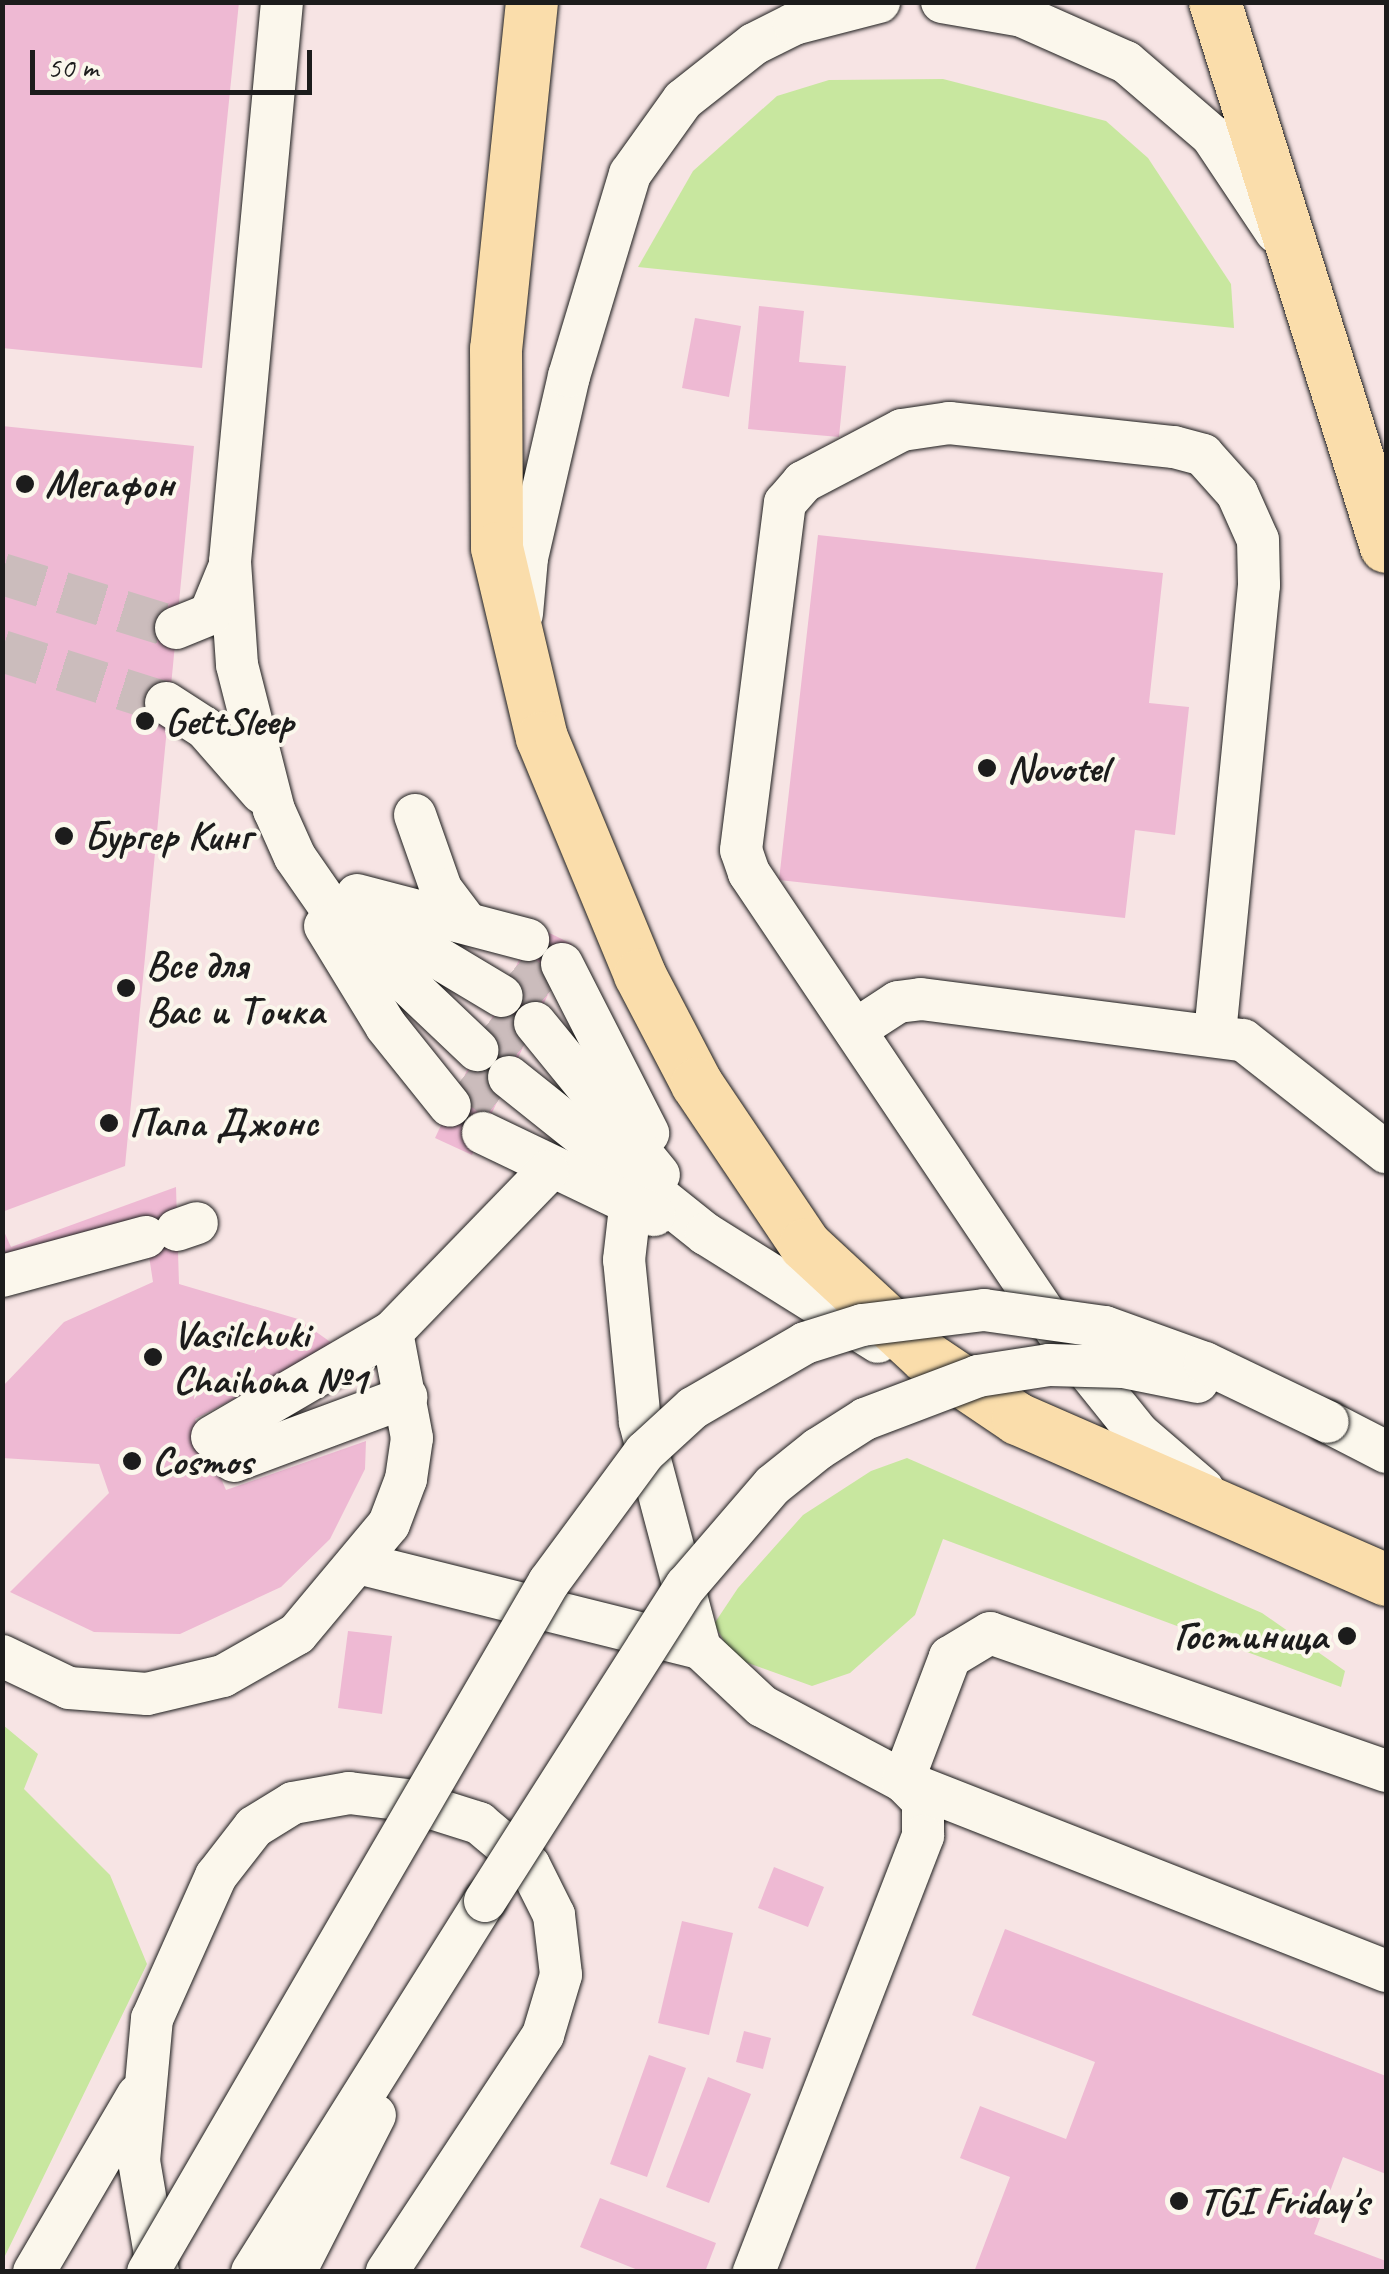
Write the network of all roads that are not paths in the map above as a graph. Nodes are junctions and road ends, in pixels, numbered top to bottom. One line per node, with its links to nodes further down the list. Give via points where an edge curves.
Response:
1 (282, 2): 8 (street)
2 (532, 2): 10 (main road, via 495,403 497,548)
3 (880, 2): 10 (street, via 794,24 741,52 683,100 630,174 569,376 527,558)
4 (942, 2): 6 (street, via 1022,16 1126,62 1212,136)
5 (1216, 12): 6 (main road)
6 (1293, 258): 7 (main road)
7 (1386, 547)
8 (230, 562): 9 (street, via 210,614); 12 (street, via 237,664)
9 (176, 628)
10 (519, 659): 27 (main road, via 587,856 640,975 743,1162 859,1303)
11 (166, 704): 12 (street, via 237,759)
12 (274, 810): 14 (street)
13 (416, 815): 16 (street, via 441,889)
14 (295, 857): 15 (street); 19 (street); 19 (street, via 326,927 386,1026)
15 (344, 905): 16 (street); 19 (street); 19 (street)
16 (466, 922): 19 (street)
17 (855, 1030): 18 (street, via 898,1002 921,999); 18 (street, via 741,850 785,504 802,482 902,430 949,423 1203,455 1237,494 1258,540); 30 (street, via 1052,1324 1138,1433)
18 (1215, 1034): 20 (street, via 1270,1054)
19 (506, 1036): 21 (street); 22 (street); 22 (street); 22 (street, via 647,1131)
20 (1386, 1152)
21 (548, 1171): 22 (street); 25 (street)
22 (668, 1210): 27 (street, via 792,1293); 33 (street, via 624,1260 640,1422)
23 (174, 1230): 24 (street)
24 (2, 1276)
25 (392, 1332): 26 (street); 26 (street, via 223,1449)
26 (406, 1397): 31 (street, via 406,1479 389,1524)
27 (1018, 1419): 30 (main road)
28 (1328, 1422): 29 (street); 37 (street, bridge, via 1212,1384 1123,1367 1049,1365 978,1376 865,1418 773,1486 686,1586); 41 (street, bridge, via 1205,1363 1104,1327 984,1310 862,1324 805,1343 693,1408 644,1452 548,1582)
29 (1386, 1452)
30 (1233, 1512): 32 (main road)
31 (358, 1563): 33 (street); 34 (street, via 297,1634 224,1676 147,1694 69,1688)
32 (1386, 1580)
33 (700, 1648): 36 (street, via 762,1706)
34 (2, 1656)
35 (1386, 1771): 36 (street, via 990,1633 950,1657)
36 (904, 1781): 38 (street); 46 (street, via 922,1802 923,1836)
37 (485, 1901): 43 (street); 44 (street)
38 (1386, 1971)
39 (141, 2089): 40 (street); 42 (street, via 140,2160); 45 (street, via 152,2018 184,1941 216,1876 254,1827 293,1803 349,1794 406,1800 479,1823 529,1865 554,1914 561,1975 543,2035)
40 (34, 2272)
41 (148, 2272)
42 (158, 2272)
43 (252, 2272)
44 (295, 2272)
45 (387, 2272)
46 (754, 2272)

